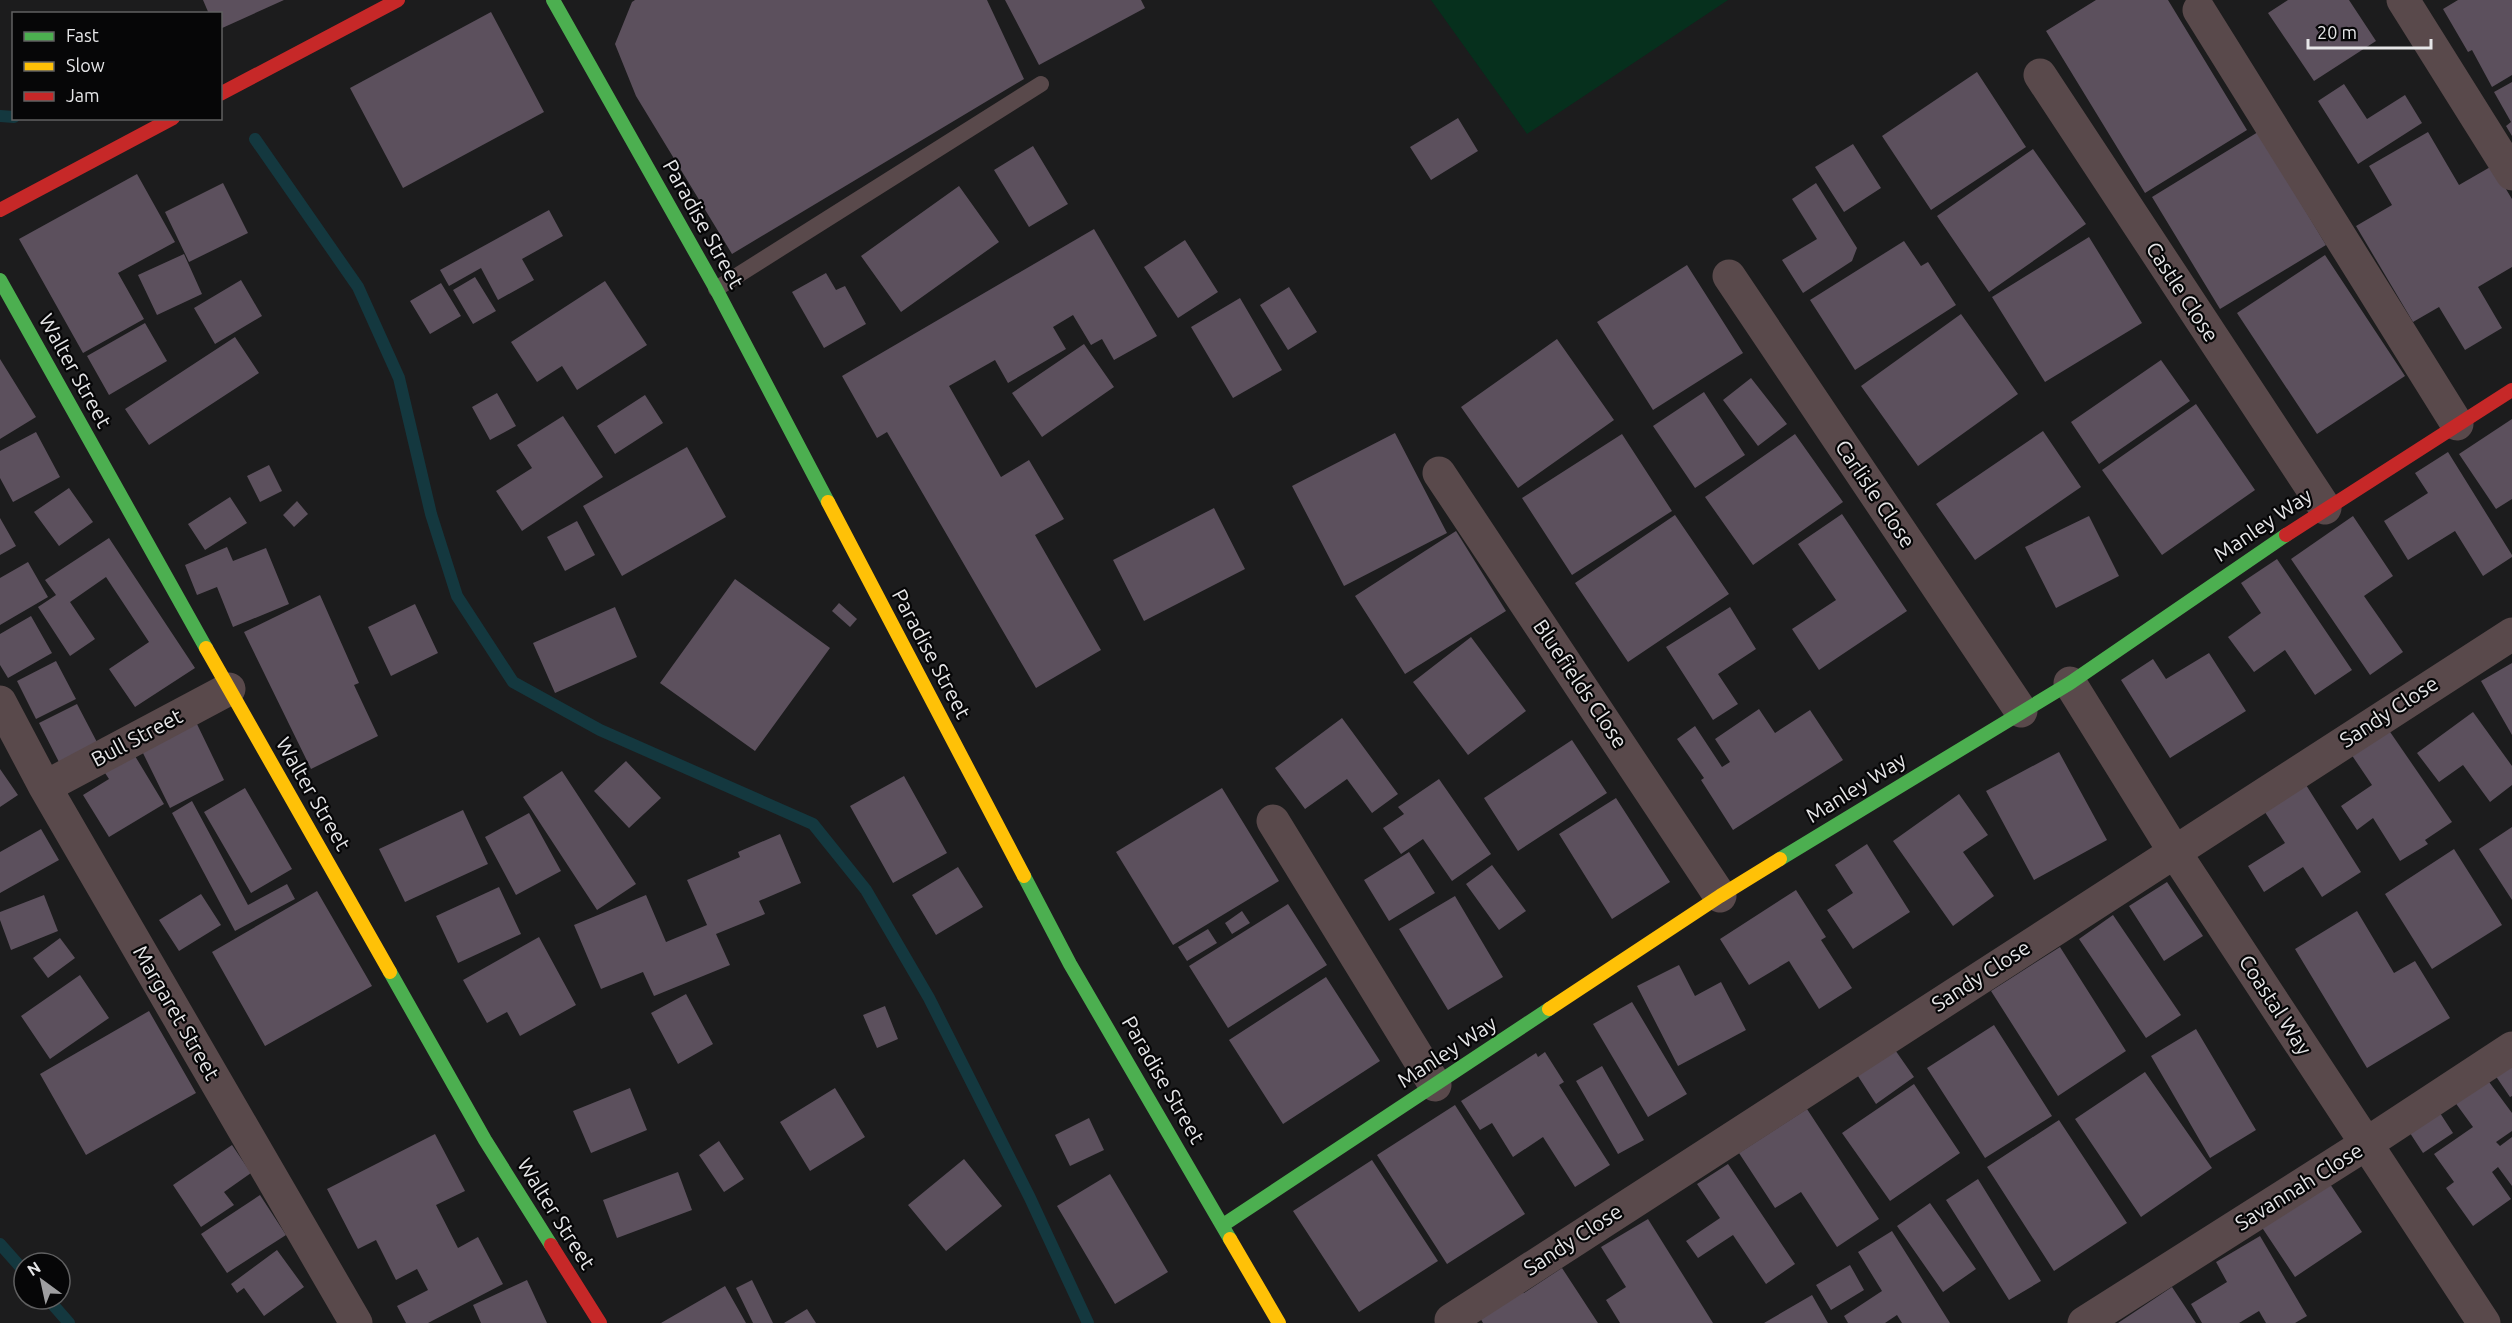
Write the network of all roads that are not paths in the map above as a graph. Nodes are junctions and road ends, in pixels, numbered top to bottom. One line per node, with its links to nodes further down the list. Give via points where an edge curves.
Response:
1 (398, 0): 7 (street)
2 (553, 0): 13 (street, Paradise Street)
3 (2403, 0): 9 (street)
4 (2199, 10): 15 (street)
5 (2040, 75): 17 (street, Castle Close)
6 (1041, 84): 13 (lane)
7 (222, 93)
8 (169, 120): 10 (street)
9 (2512, 174)
10 (0, 210)
11 (1730, 276): 22 (street, Carlisle Close)
12 (0, 279): 20 (street, Walter Street)
13 (716, 289): 30 (street, Paradise Street, via 1070,964)
14 (2512, 390): 15 (street, Manley Way)
15 (2457, 424): 17 (street, Manley Way)
16 (1439, 473): 26 (street, Bluefields Close)
17 (2325, 508): 19 (street, Manley Way)
18 (2512, 634): 25 (street, Sandy Close)
19 (2070, 683): 22 (street, Manley Way); 25 (street, Coastal Way)
20 (229, 689): 23 (street, Bull Street); 33 (street, Walter Street, via 485,1140)
21 (0, 702): 23 (street, Margaret Street)
22 (2021, 711): 26 (street, Manley Way)
23 (45, 787): 32 (street, Margaret Street)
24 (1273, 821): 28 (street)
25 (2174, 851): 29 (street, Coastal Way); 31 (street, Sandy Close)
26 (1720, 896): 28 (street, Manley Way)
27 (2512, 1048): 29 (street, Savannah Close)
28 (1435, 1084): 30 (street, Manley Way)
29 (2366, 1144): 35 (street, Savannah Close); 36 (street, Coastal Way)
30 (1223, 1224): 34 (street, Paradise Street)
31 (1451, 1320)
32 (356, 1323)
33 (600, 1323)
34 (1279, 1323)
35 (2084, 1323)
36 (2484, 1323)

